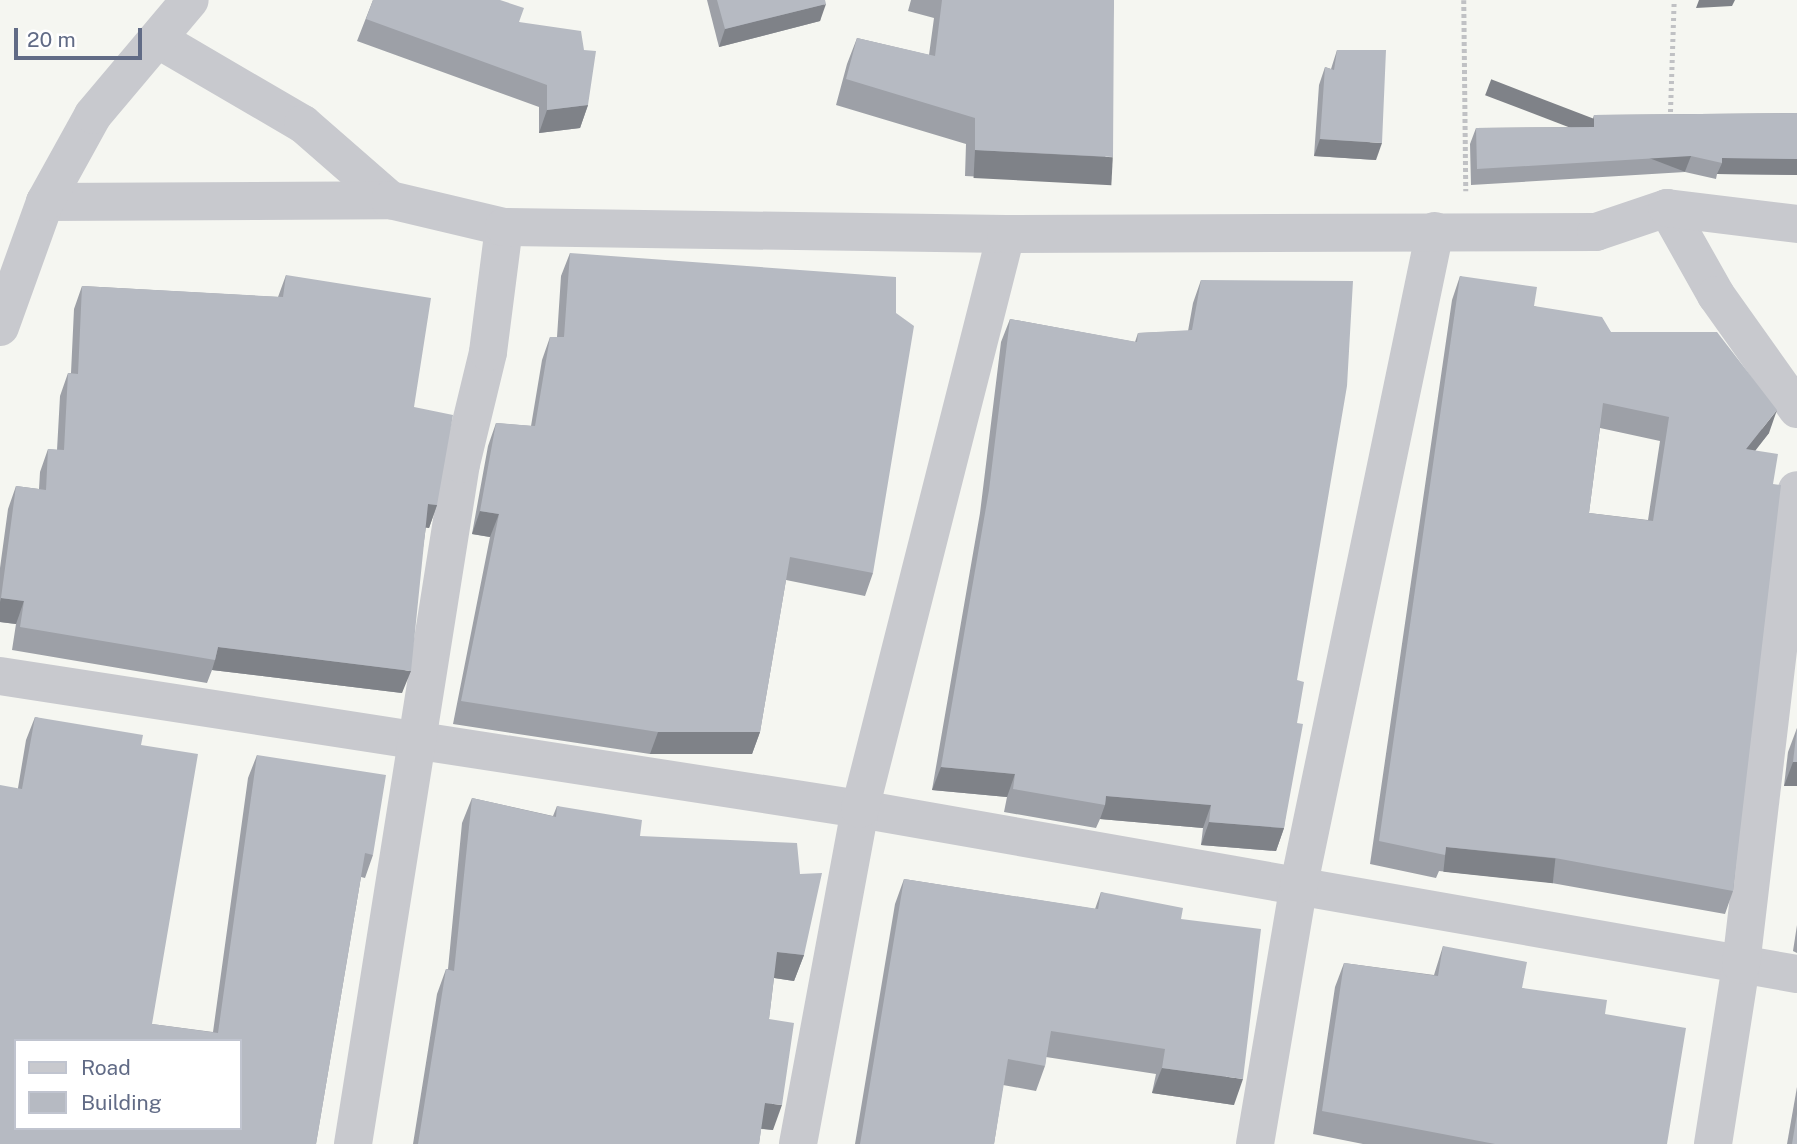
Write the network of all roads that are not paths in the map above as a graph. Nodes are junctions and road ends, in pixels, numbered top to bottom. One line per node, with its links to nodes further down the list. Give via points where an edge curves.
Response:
1 (190, 0): 2 (street)
2 (159, 40): 3 (street, via 303,124); 4 (street, via 93,115)
3 (390, 200): 4 (street); 7 (street)
4 (45, 202): 10 (street)
5 (1667, 208): 6 (street); 8 (street, via 1597,232); 11 (street, via 1716,295)
6 (1797, 224)
7 (504, 227): 9 (street); 14 (street, via 488,352 461,464)
8 (1451, 231): 9 (street); 16 (street)
9 (1006, 234): 15 (street)
10 (0, 327)
11 (1797, 409)
12 (1797, 490): 17 (street)
13 (0, 676): 14 (street)
14 (414, 741): 15 (street); 19 (street)
15 (860, 809): 16 (street); 20 (street)
16 (1299, 884): 17 (street); 21 (street)
17 (1741, 965): 18 (street); 22 (street)
18 (1797, 974)
19 (352, 1144)
20 (798, 1144)
21 (1255, 1144)
22 (1713, 1144)

